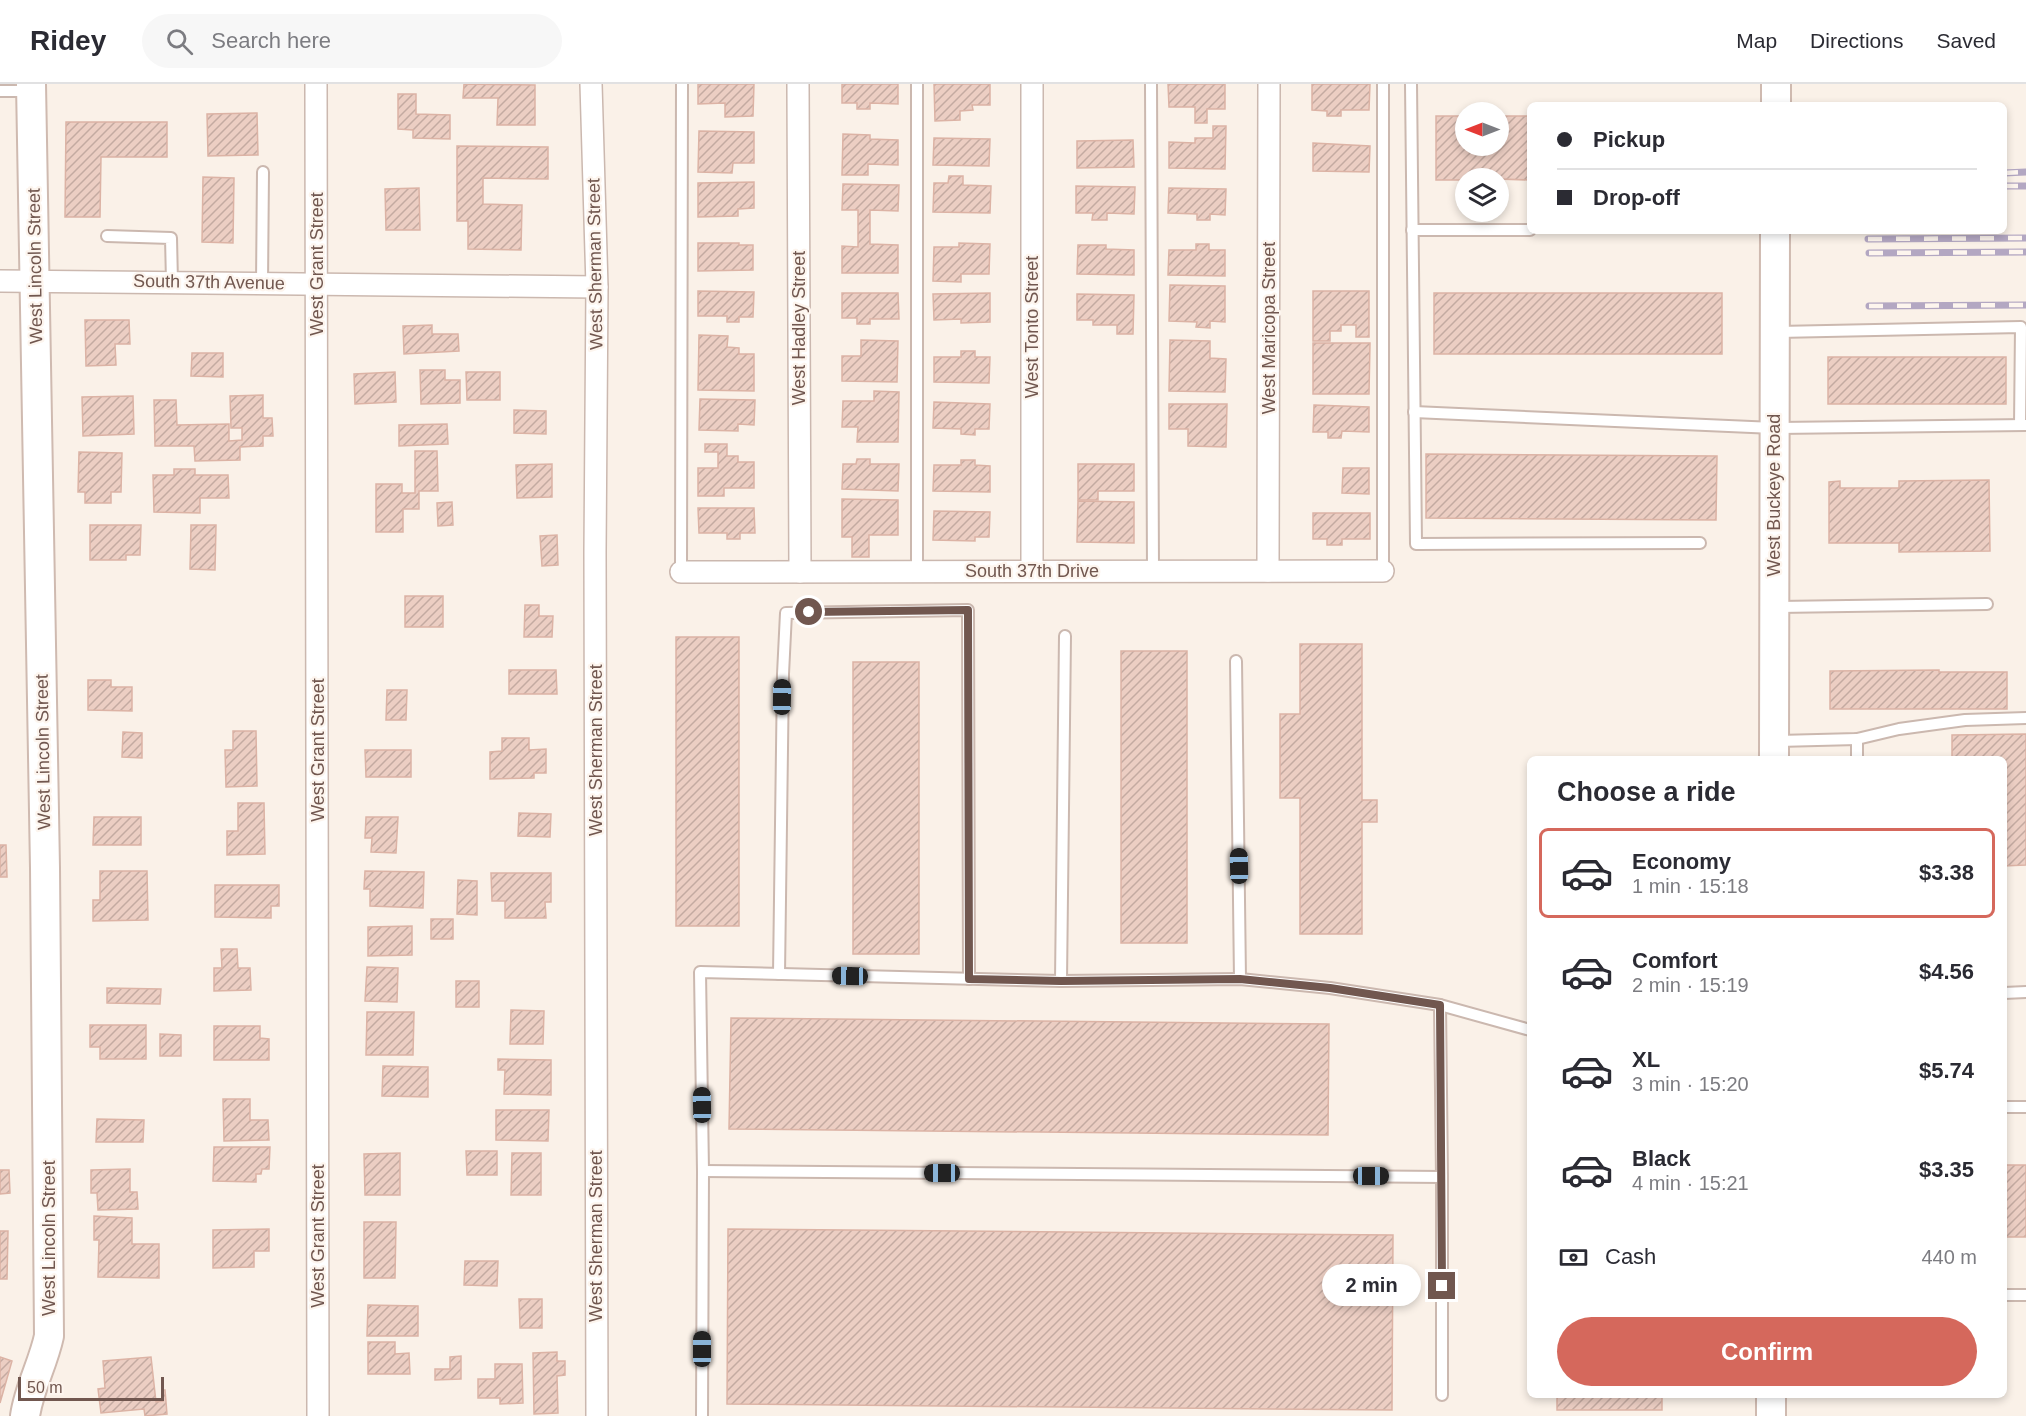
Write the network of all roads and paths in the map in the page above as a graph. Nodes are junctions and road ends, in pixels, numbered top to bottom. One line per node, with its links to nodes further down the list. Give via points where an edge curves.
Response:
1 (316, 84): 24 (street, West Grant Street)
2 (591, 84): 25 (street, West Sherman Street)
3 (682, 84): 34 (lane)
4 (798, 84): 35 (street, West Hadley Street)
5 (917, 84): 36 (lane)
6 (1032, 84): 31 (street, West Tonto Street)
7 (1151, 84): 37 (lane)
8 (1269, 84): 32 (street, West Maricopa Street)
9 (1383, 84): 33 (lane)
10 (1411, 84): 16 (lane)
11 (1776, 84): 14 (street)
12 (31, 87): 13 (lane); 20 (street, West Lincoln Street)
13 (0, 91)
14 (1776, 102)
15 (263, 172): 23 (lane)
16 (1412, 230): 17 (lane); 27 (lane)
17 (1527, 230)
18 (1775, 234): 26 (street, West Buckeye Road)
19 (107, 236): 22 (lane, via 171,238)
20 (36, 280): 21 (street, South 37th Avenue); 22 (street, South 37th Avenue); 62 (street, West Lincoln Street, via 50,1336 28,1394)
21 (0, 281)
22 (172, 282): 23 (street, South 37th Avenue)
23 (262, 283): 24 (street, South 37th Avenue)
24 (317, 283): 25 (street, South 37th Avenue); 63 (street, West Grant Street)
25 (597, 287): 64 (street, West Sherman Street)
26 (1775, 332): 28 (lane, via 2020,327); 29 (street, West Buckeye Road)
27 (1414, 412): 29 (lane); 30 (lane, via 1416,544)
28 (2023, 425): 29 (lane)
29 (1774, 428): 39 (street, West Buckeye Road)
30 (1700, 543)
31 (1032, 570): 36 (street, South 37th Drive); 37 (street, South 37th Drive)
32 (1268, 571): 33 (street, South 37th Drive); 37 (street, South 37th Drive)
33 (1383, 571)
34 (681, 572): 35 (street, South 37th Drive)
35 (800, 572): 36 (street, South 37th Drive)
36 (917, 572)
37 (1153, 572)
38 (1987, 604): 39 (lane)
39 (1773, 607): 44 (street, West Buckeye Road)
40 (1065, 636): 49 (lane)
41 (1236, 661): 48 (lane)
42 (2026, 718): 43 (lane, via 1965,720)
43 (1857, 739): 44 (lane); 45 (lane)
44 (1774, 750)
45 (1857, 756)
46 (779, 974): 47 (lane); 47 (lane, via 786,613 968,610); 56 (lane, via 700,972)
47 (969, 979): 49 (lane)
48 (1240, 979): 49 (lane); 52 (lane)
49 (1061, 981)
50 (2026, 992): 51 (lane)
51 (2007, 993)
52 (1440, 1005): 53 (lane); 57 (lane)
53 (1527, 1029)
54 (2007, 1107): 55 (lane)
55 (2026, 1107)
56 (703, 1171): 57 (lane); 65 (lane)
57 (1442, 1177): 60 (lane)
58 (2007, 1295): 59 (lane)
59 (2026, 1295)
60 (1442, 1395)
61 (1771, 1398): 66 (street)
62 (25, 1416)
63 (318, 1416)
64 (597, 1416)
65 (702, 1416)
66 (1771, 1416)

